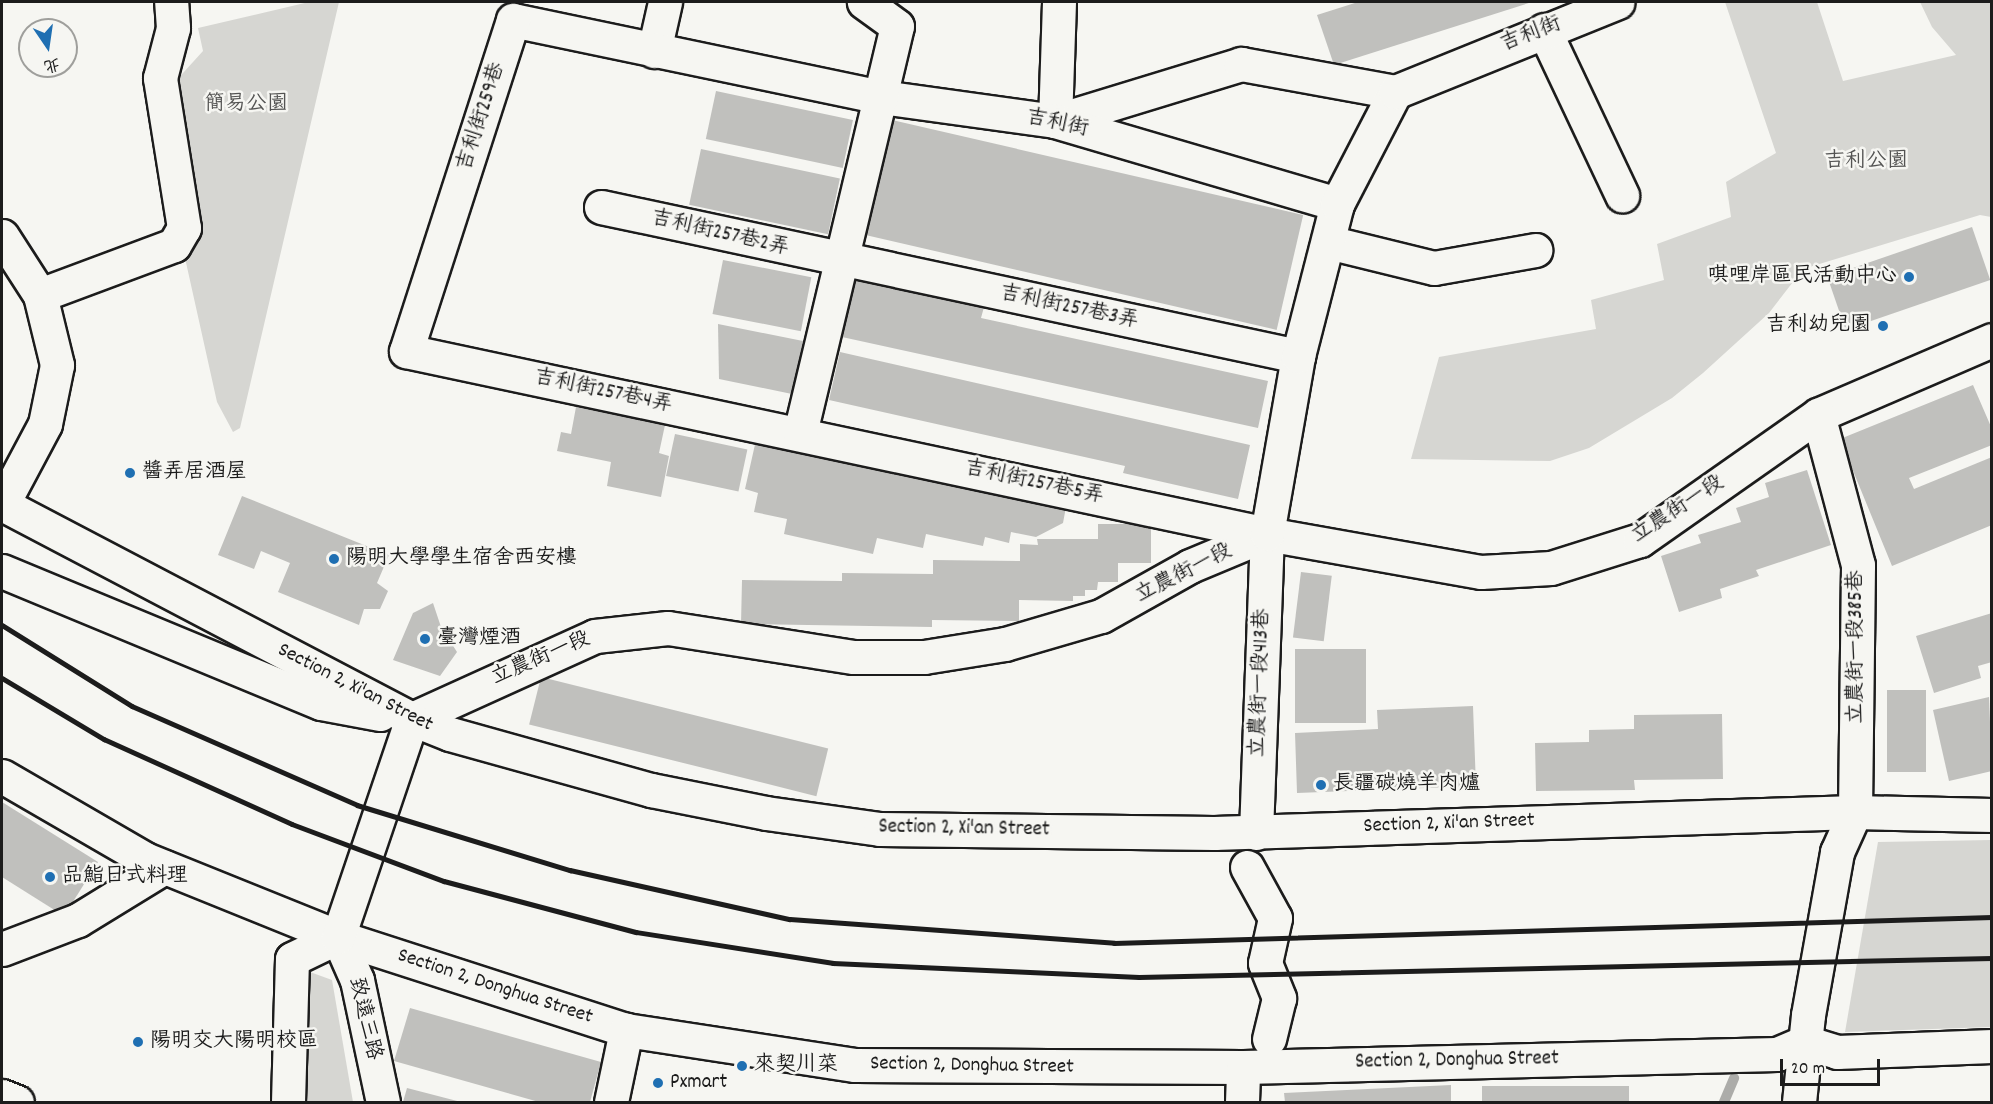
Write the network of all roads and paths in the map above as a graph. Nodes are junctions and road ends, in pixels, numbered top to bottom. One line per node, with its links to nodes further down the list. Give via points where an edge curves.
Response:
1 (171, 2): 18 (street, via 173,28 160,78 184,228 174,245)
2 (664, 2): 7 (street)
3 (864, 2): 9 (street, via 897,26)
4 (1059, 2): 10 (street)
5 (1615, 2): 6 (street, 吉利街)
6 (1544, 30): 8 (street, 吉利街); 11 (street)
7 (654, 51): 9 (street, 吉利街259巷); 20 (street, 吉利街259巷, via 513,20)
8 (1395, 92): 10 (street, via 1242,64); 12 (street)
9 (881, 97): 10 (street, 吉利街); 17 (street)
10 (1054, 121): 12 (street, 吉利街)
11 (1622, 195)
12 (1337, 204): 15 (street)
13 (601, 207): 17 (street, 吉利街257巷2弄)
14 (2, 236): 18 (street)
15 (1328, 242): 16 (street, via 1434,268); 21 (street)
16 (1535, 250)
17 (840, 261): 21 (street, 吉利街257巷3弄); 23 (street)
18 (39, 295): 24 (street, via 57,365 45,424)
19 (1990, 346): 22 (street, 立農街一段)
20 (406, 351): 23 (street, 吉利街257巷4弄)
21 (1298, 356): 25 (street)
22 (1818, 415): 25 (street, 立農街一段, via 1640,540 1551,568 1481,572); 29 (street, 立農街一段385巷, via 1858,565)
23 (800, 433): 25 (street, 吉利街257巷5弄)
24 (2, 505): 27 (street, Section 2, Xi'an Street)
25 (1267, 534): 27 (street, 立農街一段, via 1190,566 1101,616 1005,644 924,657 854,657 668,628 595,636); 31 (street, 立農街一段413巷)
26 (2, 571): 27 (street, via 321,703)
27 (412, 719): 31 (street, Section 2, Xi'an Street, via 450,734 651,790 766,813 880,829); 34 (street)
28 (2, 776): 32 (street, Section 2, Donghua Street)
29 (1855, 812): 30 (street, Section 2, Xi'an Street); 31 (street, Section 2, Xi'an Street); 38 (street, via 1838,852)
30 (1992, 815)
31 (1256, 832)
32 (164, 867): 34 (street, Section 2, Donghua Street); 35 (street, via 78,920)
33 (1247, 867): 37 (street, via 1275,918 1265,963 1279,998)
34 (339, 937): 36 (street, Section 2, Donghua Street); 43 (street, via 292,959); 44 (street, 致遠三路, via 357,980)
35 (2, 949)
36 (626, 1030): 40 (street, Section 2, Donghua Street, via 855,1065); 45 (street)
37 (1269, 1039)
38 (1805, 1041): 39 (street, via 1837,1052); 40 (street, Section 2, Donghua Street, via 1777,1054); 47 (street)
39 (1992, 1046)
40 (1243, 1067): 46 (street)
41 (2, 1096): 42 (street)
42 (17, 1102)
43 (288, 1102)
44 (383, 1102)
45 (611, 1102)
46 (1242, 1102)
47 (1798, 1102)

